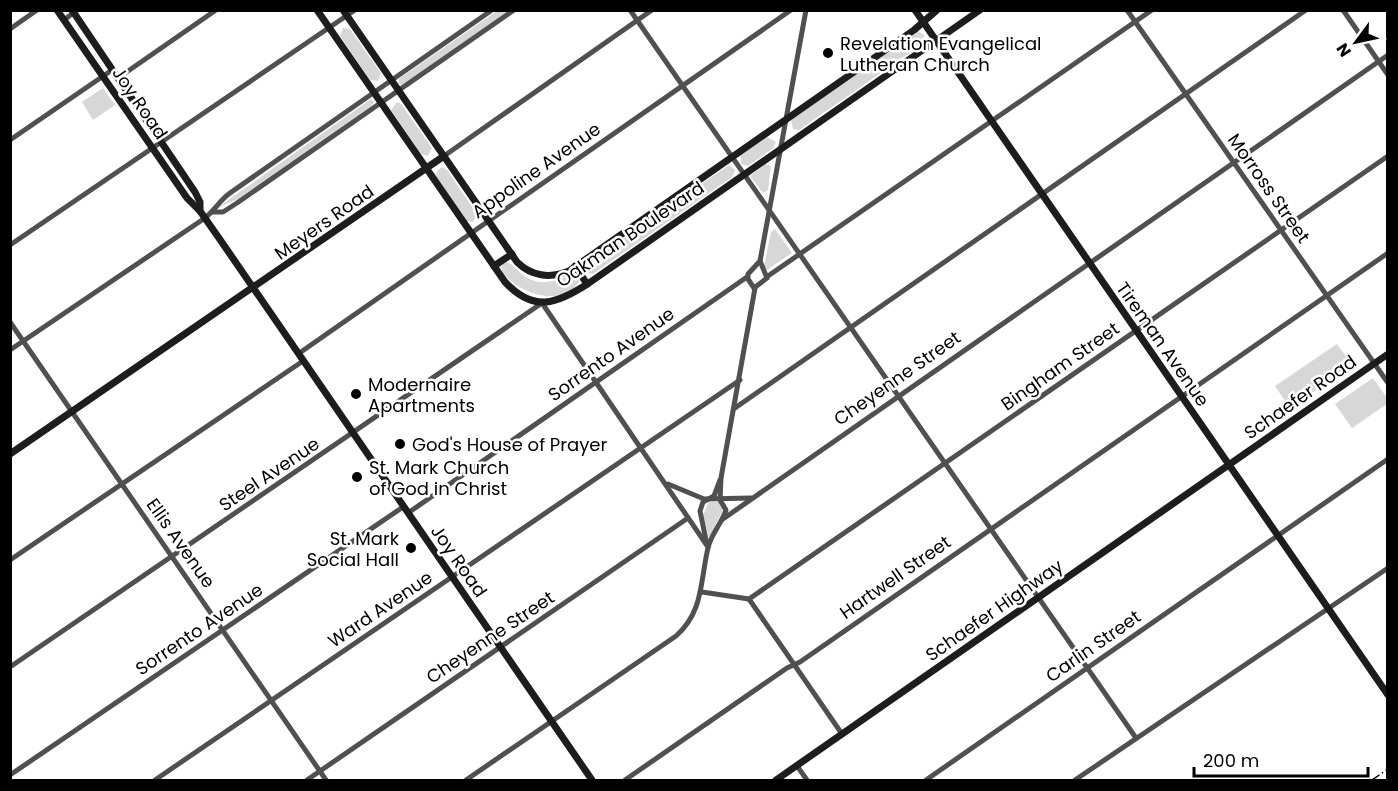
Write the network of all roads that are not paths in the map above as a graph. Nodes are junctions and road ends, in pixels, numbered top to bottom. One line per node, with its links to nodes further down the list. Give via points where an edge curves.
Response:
1 (37, 10): 26 (street)
2 (57, 10): 21 (street, Joy Road)
3 (216, 10): 33 (street)
4 (318, 10): 25 (street, Oakman Boulevard)
5 (355, 10): 20 (street)
6 (492, 10): 34 (street)
7 (514, 10): 36 (street)
8 (630, 10): 22 (street)
9 (652, 10): 22 (street, Meyers Road)
10 (791, 10): 35 (street, Appoline Avenue)
11 (806, 10): 40 (street)
12 (915, 10): 23 (street, Tireman Avenue)
13 (937, 10): 23 (street, Oakman Boulevard)
14 (980, 10): 27 (street, Oakman Boulevard)
15 (1127, 10): 24 (street, Morross Street)
16 (1152, 10): 24 (street)
17 (1306, 10): 38 (street)
18 (1343, 10): 29 (street)
19 (74, 11): 21 (street); 30 (street, Joy Road)
20 (345, 13): 25 (street); 34 (street, Oakman Boulevard)
21 (64, 20): 32 (street, Joy Road)
22 (637, 21): 35 (street); 46 (street, Meyers Road)
23 (923, 22): 27 (street, Tireman Avenue); 40 (street, Oakman Boulevard)
24 (1135, 22): 38 (street, Morross Street); 41 (street)
25 (330, 28): 37 (street, Oakman Boulevard); 43 (street)
26 (10, 29)
27 (936, 40): 41 (street, Tireman Avenue); 45 (street, Oakman Boulevard)
28 (1388, 55): 29 (street, Cheyenne Street)
29 (1378, 62): 31 (street); 49 (street, Cheyenne Street)
30 (112, 70): 32 (street); 33 (street, Joy Road)
31 (1388, 75)
32 (103, 76): 42 (street); 44 (street, Joy Road)
33 (118, 78): 43 (street, Joy Road)
34 (392, 81): 36 (street, Oakman Boulevard); 37 (street)
35 (682, 86): 48 (street); 57 (street, Appoline Avenue)
36 (399, 91): 39 (street); 46 (street, Oakman Boulevard)
37 (375, 93): 39 (street, Oakman Boulevard); 55 (street, via 217,202)
38 (1185, 94): 49 (street, Morross Street); 52 (street)
39 (382, 103): 50 (street, Oakman Boulevard); 55 (street, via 237,203 223,212)
40 (787, 119): 45 (street); 48 (street, Oakman Boulevard)
41 (991, 122): 52 (street, Tireman Avenue); 63 (street)
42 (10, 140)
43 (163, 144): 44 (street); 53 (street, Joy Road, via 195,192)
44 (152, 148): 53 (street, Joy Road, via 193,207); 60 (street)
45 (782, 148): 51 (street, Oakman Boulevard); 54 (street)
46 (444, 156): 50 (street, Meyers Road); 57 (street, Oakman Boulevard)
47 (1388, 156): 58 (street, Bingham Street)
48 (732, 157): 51 (street); 67 (street, Oakman Boulevard)
49 (1233, 162): 58 (street, Morross Street); 65 (street, Cheyenne Street)
50 (426, 168): 59 (street, Oakman Boulevard); 72 (street, Meyers Road)
51 (744, 174): 54 (street); 70 (street, Oakman Boulevard)
52 (1042, 194): 65 (street, Tireman Avenue); 76 (street)
53 (200, 211): 56 (street, Joy Road)
54 (770, 211): 63 (street); 64 (street)
55 (213, 212): 56 (street)
56 (205, 218): 72 (street, Joy Road); 78 (street)
57 (489, 222): 59 (street, Appoline Avenue); 62 (street, Oakman Boulevard)
58 (1281, 231): 73 (street, Morross Street); 77 (street, Bingham Street)
59 (471, 234): 66 (street, Oakman Boulevard); 80 (street, Appoline Avenue)
60 (10, 245)
61 (1388, 253): 73 (street, Hartwell Street)
62 (512, 254): 66 (street); 67 (street, Oakman Boulevard, via 523,267 540,275 559,275)
63 (800, 254): 68 (street); 76 (street)
64 (760, 261): 68 (street); 69 (street, Sorrento Avenue)
65 (1088, 263): 77 (street, Tireman Avenue); 87 (street, Cheyenne Street)
66 (494, 266): 74 (street, Oakman Boulevard, via 517,294)
67 (575, 266): 70 (street)
68 (768, 276): 71 (street)
69 (745, 279): 71 (street); 85 (street, Sorrento Avenue)
70 (587, 284): 74 (street, Oakman Boulevard, via 561,300)
71 (755, 288): 84 (street)
72 (254, 289): 80 (street, Joy Road); 90 (street, Meyers Road)
73 (1326, 295): 83 (street, Morross Street); 88 (street, Hartwell Street)
74 (542, 303): 85 (street); 91 (street, Steel Avenue)
75 (10, 322): 78 (street, Ellis Avenue)
76 (851, 327): 87 (street); 89 (street)
77 (1136, 331): 88 (street, Tireman Avenue); 95 (street, Bingham Street)
78 (24, 341): 79 (street); 90 (street, Ellis Avenue)
79 (10, 350)
80 (298, 354): 82 (street, Joy Road)
81 (1388, 354): 83 (street, Schaefer Road)
82 (303, 361): 91 (street, Joy Road); 99 (street)
83 (1374, 364): 86 (street, Morross Street); 96 (street, Schaefer Road)
84 (740, 380): 89 (street); 92 (street, Ward Avenue)
85 (597, 382): 92 (street); 103 (street, Sorrento Avenue)
86 (1388, 383)
87 (898, 395): 95 (street); 100 (street, Cheyenne Street)
88 (1181, 396): 96 (street, Tireman Avenue); 106 (street, Hartwell Street)
89 (735, 408): 97 (street)
90 (73, 412): 93 (street, Meyers Road); 99 (street, Ellis Avenue)
91 (353, 435): 103 (street, Joy Road); 109 (street, Steel Avenue)
92 (642, 448): 98 (street); 112 (street, Ward Avenue)
93 (10, 454)
94 (1388, 459): 107 (street, Carlin Street)
95 (945, 464): 106 (street); 115 (street, Bingham Street)
96 (1229, 465): 107 (street, Tireman Avenue); 114 (street, Schaefer Highway)
97 (721, 478): 101 (street); 102 (street)
98 (666, 483): 101 (street); 104 (street)
99 (122, 484): 109 (street, Ellis Avenue); 110 (street)
100 (752, 498): 102 (street); 105 (street, Cheyenne Street)
101 (712, 499): 102 (street); 108 (street, via 704,502 700,511)
102 (720, 500): 105 (street, via 726,510)
103 (405, 510): 112 (street, Joy Road); 117 (street, Sorrento Avenue)
104 (688, 518): 108 (street); 118 (street, Cheyenne Street)
105 (723, 519): 108 (street)
106 (991, 529): 114 (street); 119 (street, Hartwell Street)
107 (1278, 536): 116 (street, Tireman Avenue); 121 (street, Carlin Street)
108 (708, 547): 113 (street)
109 (172, 557): 117 (street, Ellis Avenue); 120 (street, Steel Avenue)
110 (10, 560)
111 (1388, 568): 116 (street)
112 (453, 578): 118 (street, Joy Road); 123 (street, Ward Avenue)
113 (702, 592): 115 (street); 124 (street, via 694,615 676,636)
114 (1038, 597): 121 (street); 125 (street, Schaefer Highway)
115 (749, 599): 119 (street)
116 (1327, 607): 122 (street, Tireman Avenue); 126 (street)
117 (223, 631): 123 (street, Ellis Avenue); 129 (street, Sorrento Avenue)
118 (501, 648): 124 (street, Joy Road); 128 (street, Cheyenne Street)
119 (794, 665): 125 (street); 135 (street, Hartwell Street)
120 (10, 667)
121 (1087, 668): 126 (street); 138 (street, Carlin Street)
122 (1388, 695)
123 (272, 701): 128 (street, Ellis Avenue); 130 (street, Ward Avenue)
124 (552, 722): 133 (street); 134 (street, Joy Road)
125 (842, 734): 127 (street, Schaefer Highway)
126 (1136, 738): 139 (street)
127 (797, 766): 136 (street, Schaefer Highway); 137 (street)
128 (320, 771): 131 (street, Cheyenne Street); 132 (street, Ellis Avenue)
129 (10, 775)
130 (155, 780)
131 (307, 780)
132 (326, 780)
133 (466, 780)
134 (592, 780)
135 (625, 780)
136 (776, 780)
137 (807, 780)
138 (926, 780)
139 (1075, 780)

